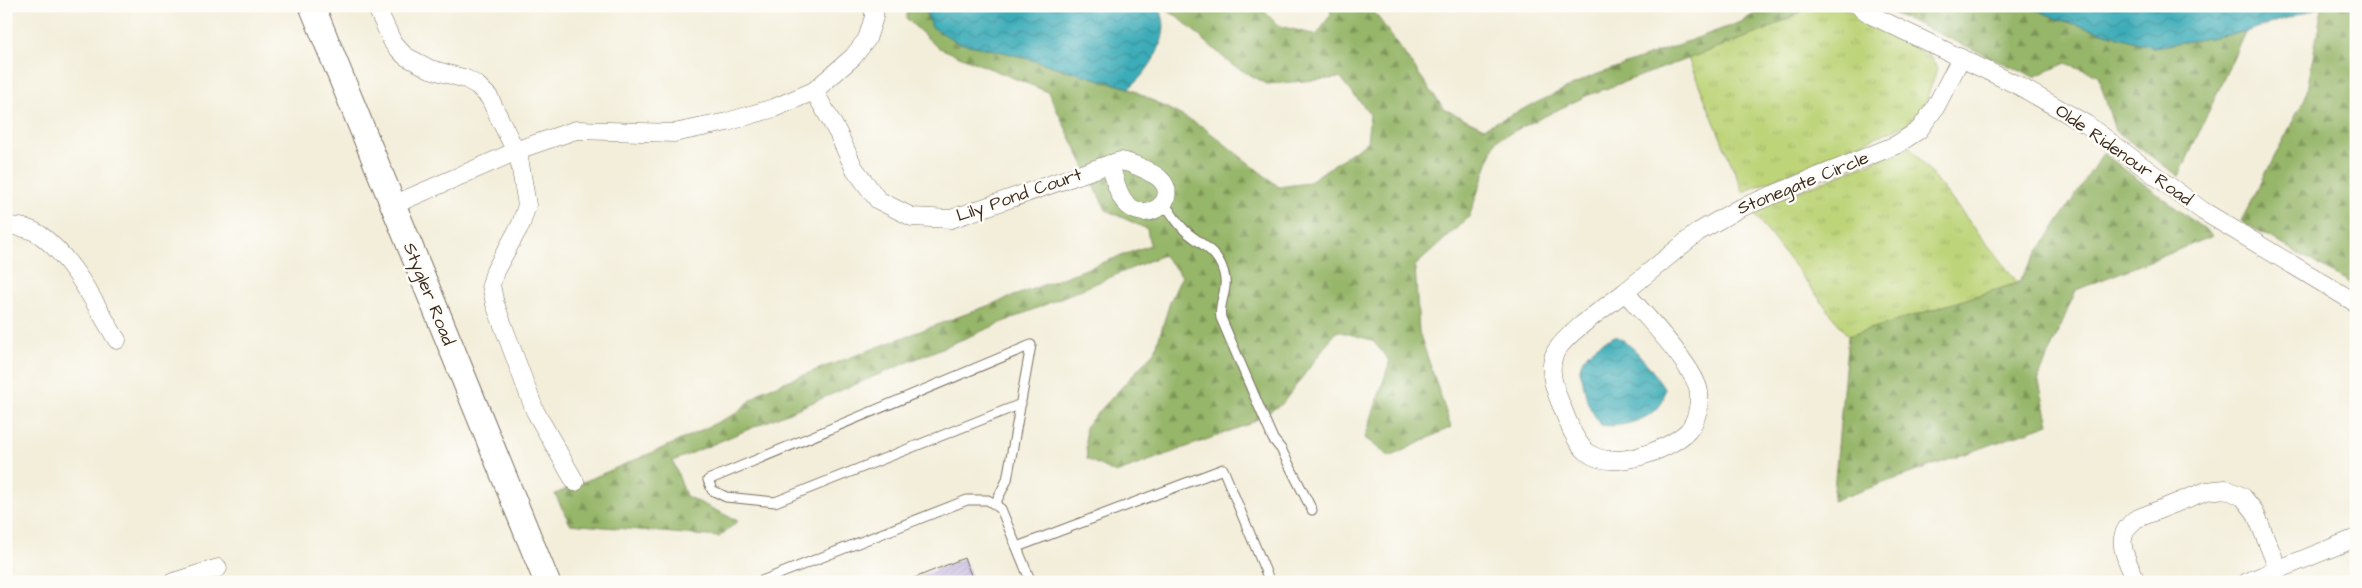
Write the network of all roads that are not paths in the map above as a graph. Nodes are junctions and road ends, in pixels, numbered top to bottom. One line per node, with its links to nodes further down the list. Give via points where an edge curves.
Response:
1 (312, 6): 9 (main road, Stygler Road)
2 (376, 6): 7 (street, via 393,43 404,56 430,69 466,79 489,97)
3 (874, 6): 6 (street, via 867,39 853,58)
4 (1859, 6): 5 (street, Olde Ridenour Road, via 1871,15)
5 (1961, 58): 12 (street, Stonegate Circle, via 1935,108 1919,130 1896,145 1738,209 1698,232); 13 (street, Olde Ridenour Road, via 2086,124 2204,211)
6 (814, 91): 7 (street, via 774,108 674,133 576,130); 8 (street, Lily Pond Court, via 854,168 878,200 912,218 951,219)
7 (516, 151): 9 (street); 16 (street, via 526,205 522,224 495,271 491,285 534,411)
8 (1110, 164): 10 (street, via 1124,201 1137,211 1149,213); 10 (street, Lily Pond Court, via 1120,161 1131,163 1160,178 1166,188 1166,199)
9 (392, 205): 24 (main road, Stygler Road)
10 (1159, 208): 18 (lane, via 1170,210 1188,234 1208,246 1217,257 1225,278 1219,309 1221,318 1273,440 1281,449)
11 (6, 226): 14 (street, via 20,226 42,236 74,270)
12 (1625, 292): 12 (street, Stonegate Circle, via 1690,372 1699,390 1698,411 1688,430 1672,443 1632,458 1609,461 1587,452 1573,433 1555,390 1551,371 1556,352 1568,338)
13 (2356, 303)
14 (117, 340)
15 (1021, 404): 15 (lane, via 1031,345 708,480 712,490 726,497 775,502); 17 (lane, via 1007,480)
16 (576, 482)
17 (995, 504): 20 (lane, via 1001,509); 25 (lane, via 988,500 967,500)
18 (1312, 510)
19 (2356, 538): 22 (street)
20 (1017, 548): 26 (lane); 27 (lane, via 1223,468)
21 (218, 568): 23 (street)
22 (2278, 569): 28 (street, via 2255,512 2243,497 2226,489 2206,491 2126,526 2122,537 2123,549); 29 (street)
23 (172, 582)
24 (547, 582)
25 (759, 582)
26 (1031, 582)
27 (1270, 582)
28 (2136, 582)
29 (2247, 582)

